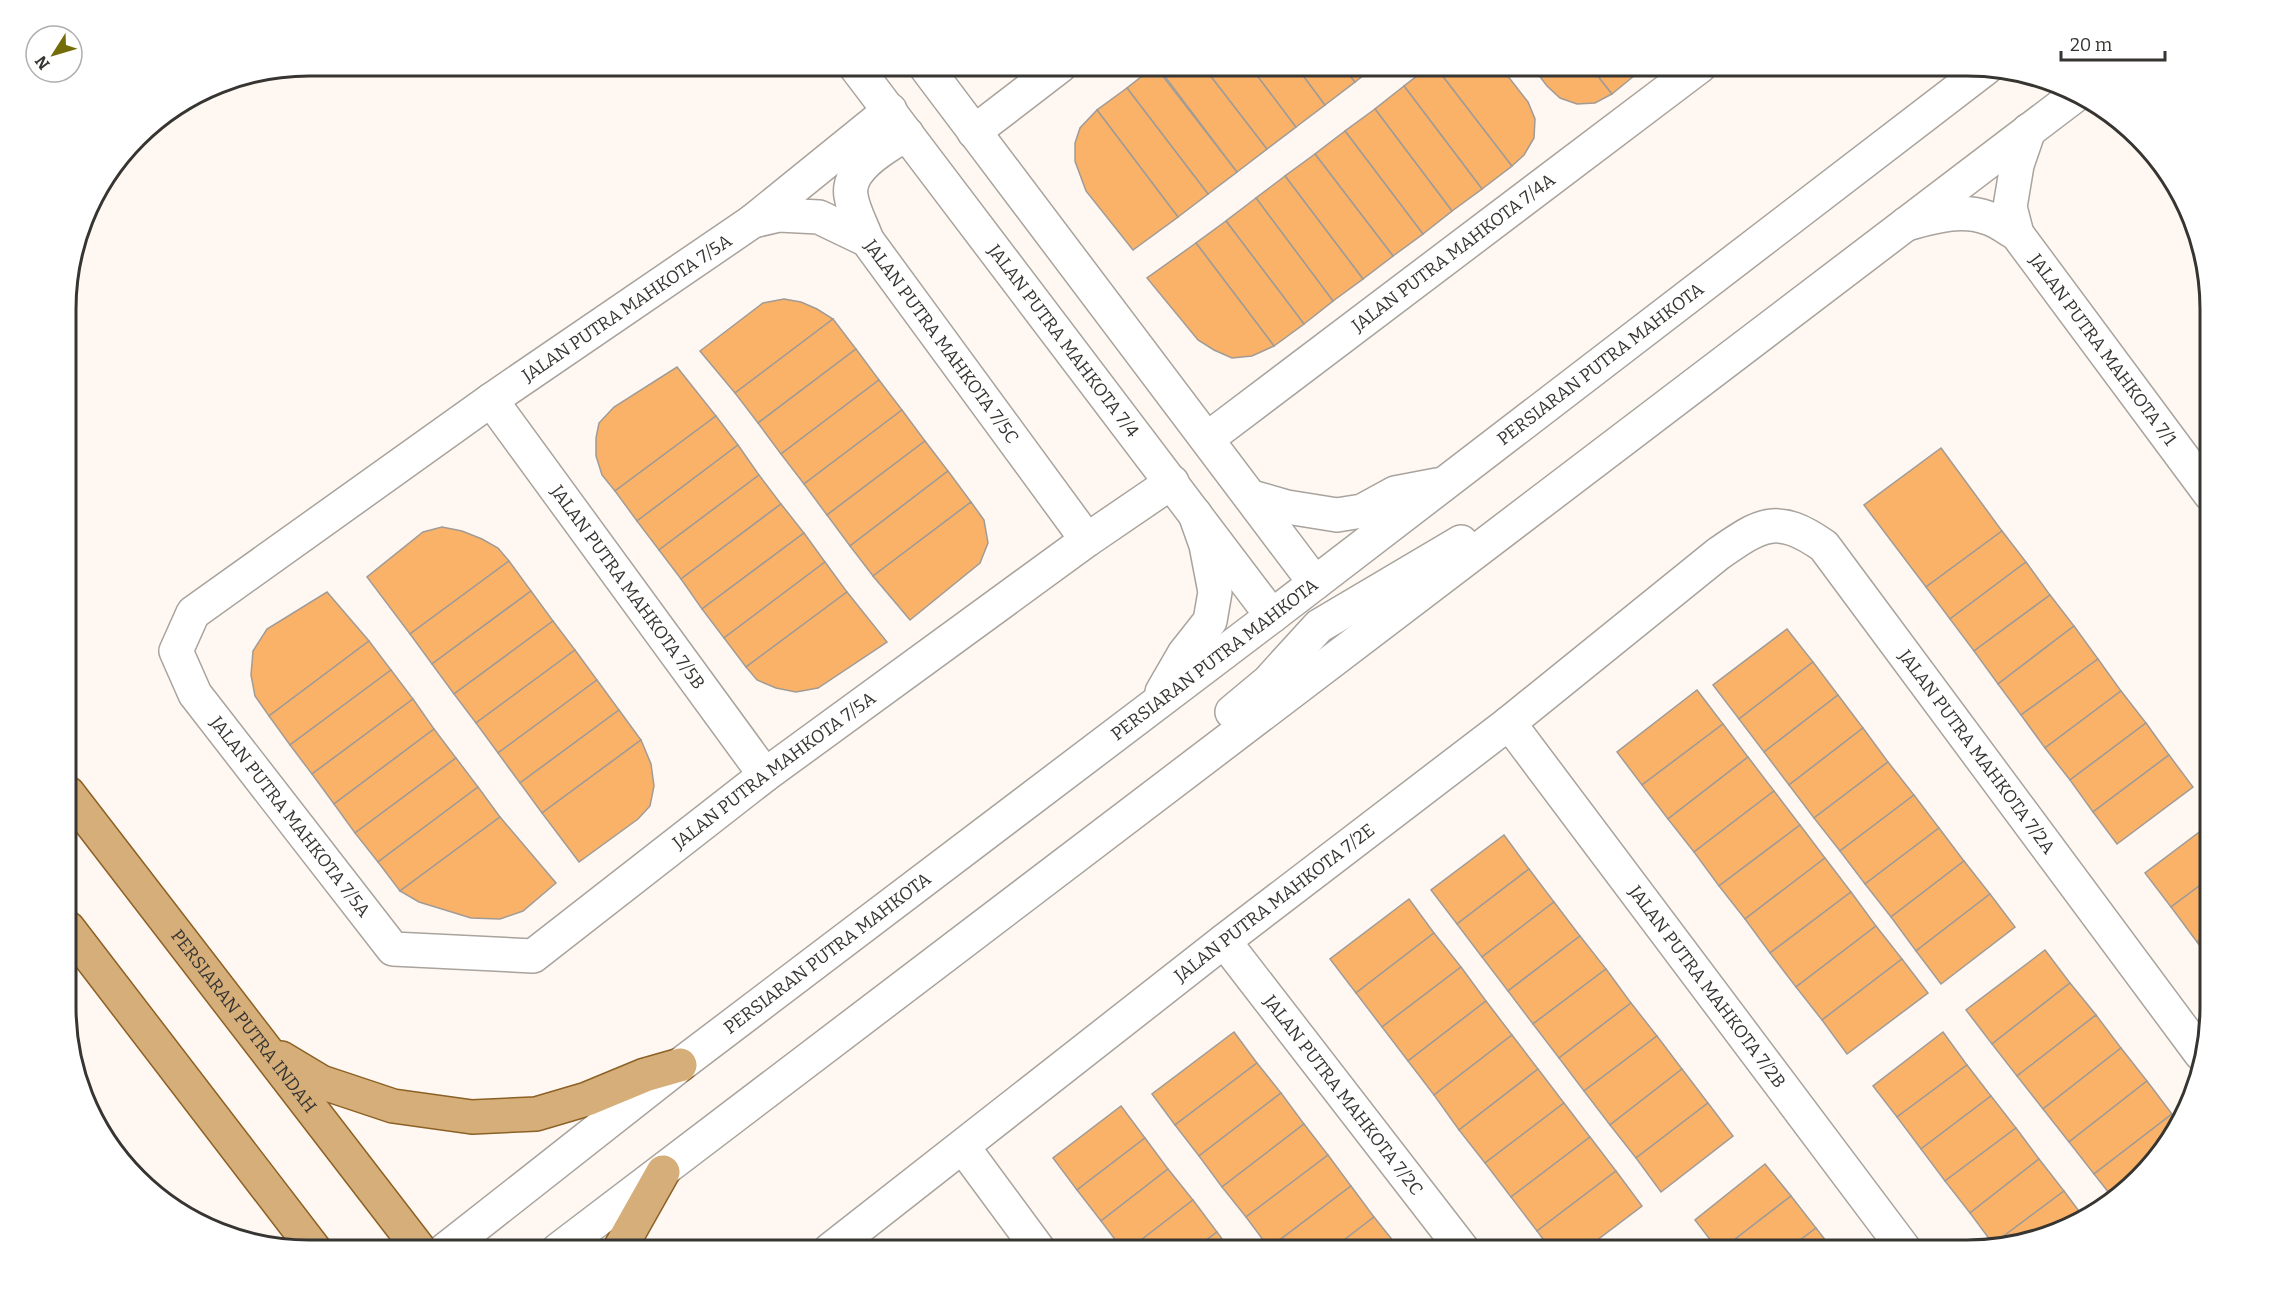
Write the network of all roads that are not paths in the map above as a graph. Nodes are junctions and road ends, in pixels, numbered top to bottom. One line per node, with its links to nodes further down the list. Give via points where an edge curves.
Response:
1 (863, 76): 7 (street, JALAN PUTRA MAHKOTA 7/4)
2 (932, 76): 9 (street)
3 (1047, 76): 9 (street)
4 (1687, 76): 15 (street, JALAN PUTRA MAHKOTA 7/4A)
5 (1975, 76): 18 (street, PERSIARAN PUTRA MAHKOTA)
6 (2070, 99): 8 (street)
7 (898, 122): 10 (street, JALAN PUTRA MAHKOTA 7/5A); 13 (street, via 853,181 850,195); 17 (street, JALAN PUTRA MAHKOTA 7/4)
8 (2029, 130): 11 (street); 12 (street, JALAN PUTRA MAHKOTA 7/1, via 2017,165 2010,207)
9 (974, 132): 15 (street)
10 (753, 221): 13 (street, JALAN PUTRA MAHKOTA 7/5C, via 779,215 819,217); 14 (street, JALAN PUTRA MAHKOTA 7/5A)
11 (1906, 224): 12 (street, JALAN PUTRA MAHKOTA 7/1, via 1949,213 1969,213 1989,218); 21 (street)
12 (2017, 234): 16 (street, JALAN PUTRA MAHKOTA 7/1)
13 (867, 240): 22 (street, JALAN PUTRA MAHKOTA 7/5C)
14 (491, 400): 29 (street, JALAN PUTRA MAHKOTA 7/5B); 29 (street, JALAN PUTRA MAHKOTA 7/5A, via 193,613 176,651 195,694 393,948 533,956)
15 (1207, 439): 19 (street)
16 (2200, 481)
17 (1172, 482): 20 (street, JALAN PUTRA MAHKOTA 7/4); 22 (street, JALAN PUTRA MAHKOTA 7/5A)
18 (1444, 484): 19 (street, via 1395,493 1362,511 1337,515); 24 (street, PERSIARAN PUTRA MAHKOTA)
19 (1252, 497): 24 (street)
20 (1196, 514): 25 (street, JALAN PUTRA MAHKOTA 7/4); 27 (street, via 1215,592 1210,621 1184,654)
21 (1494, 539): 26 (street, via 1469,537); 30 (street)
22 (1087, 540): 29 (street, JALAN PUTRA MAHKOTA 7/5A)
23 (1718, 554): 28 (street, JALAN PUTRA MAHKOTA 7/2E); 35 (street, JALAN PUTRA MAHKOTA 7/2A, via 1764,526 1786,526 1824,546)
24 (1316, 583): 25 (street, PERSIARAN PUTRA MAHKOTA); 26 (street)
25 (1272, 616): 26 (street); 27 (street, PERSIARAN PUTRA MAHKOTA)
26 (1319, 626): 30 (street, via 1268,682 1210,731)
27 (1153, 706): 36 (street, PERSIARAN PUTRA MAHKOTA)
28 (1509, 723): 33 (street, JALAN PUTRA MAHKOTA 7/2E); 47 (street, JALAN PUTRA MAHKOTA 7/2B)
29 (765, 775)
30 (1175, 782): 38 (street)
31 (76, 803): 34 (main road, PERSIARAN PUTRA INDAH)
32 (76, 938): 39 (main road)
33 (1224, 940): 37 (street, JALAN PUTRA MAHKOTA 7/2E); 46 (street, JALAN PUTRA MAHKOTA 7/2C)
34 (265, 1048): 36 (main road, via 331,1086 393,1106 472,1117 536,1114); 40 (main road, PERSIARAN PUTRA INDAH)
35 (2197, 1048)
36 (680, 1065): 41 (street, PERSIARAN PUTRA MAHKOTA)
37 (963, 1147): 44 (street, JALAN PUTRA MAHKOTA 7/2E); 45 (street)
38 (663, 1172): 42 (street); 43 (main road)
39 (307, 1240)
40 (412, 1240)
41 (458, 1240)
42 (571, 1240)
43 (625, 1240)
44 (843, 1240)
45 (1032, 1240)
46 (1455, 1240)
47 (1897, 1240)

